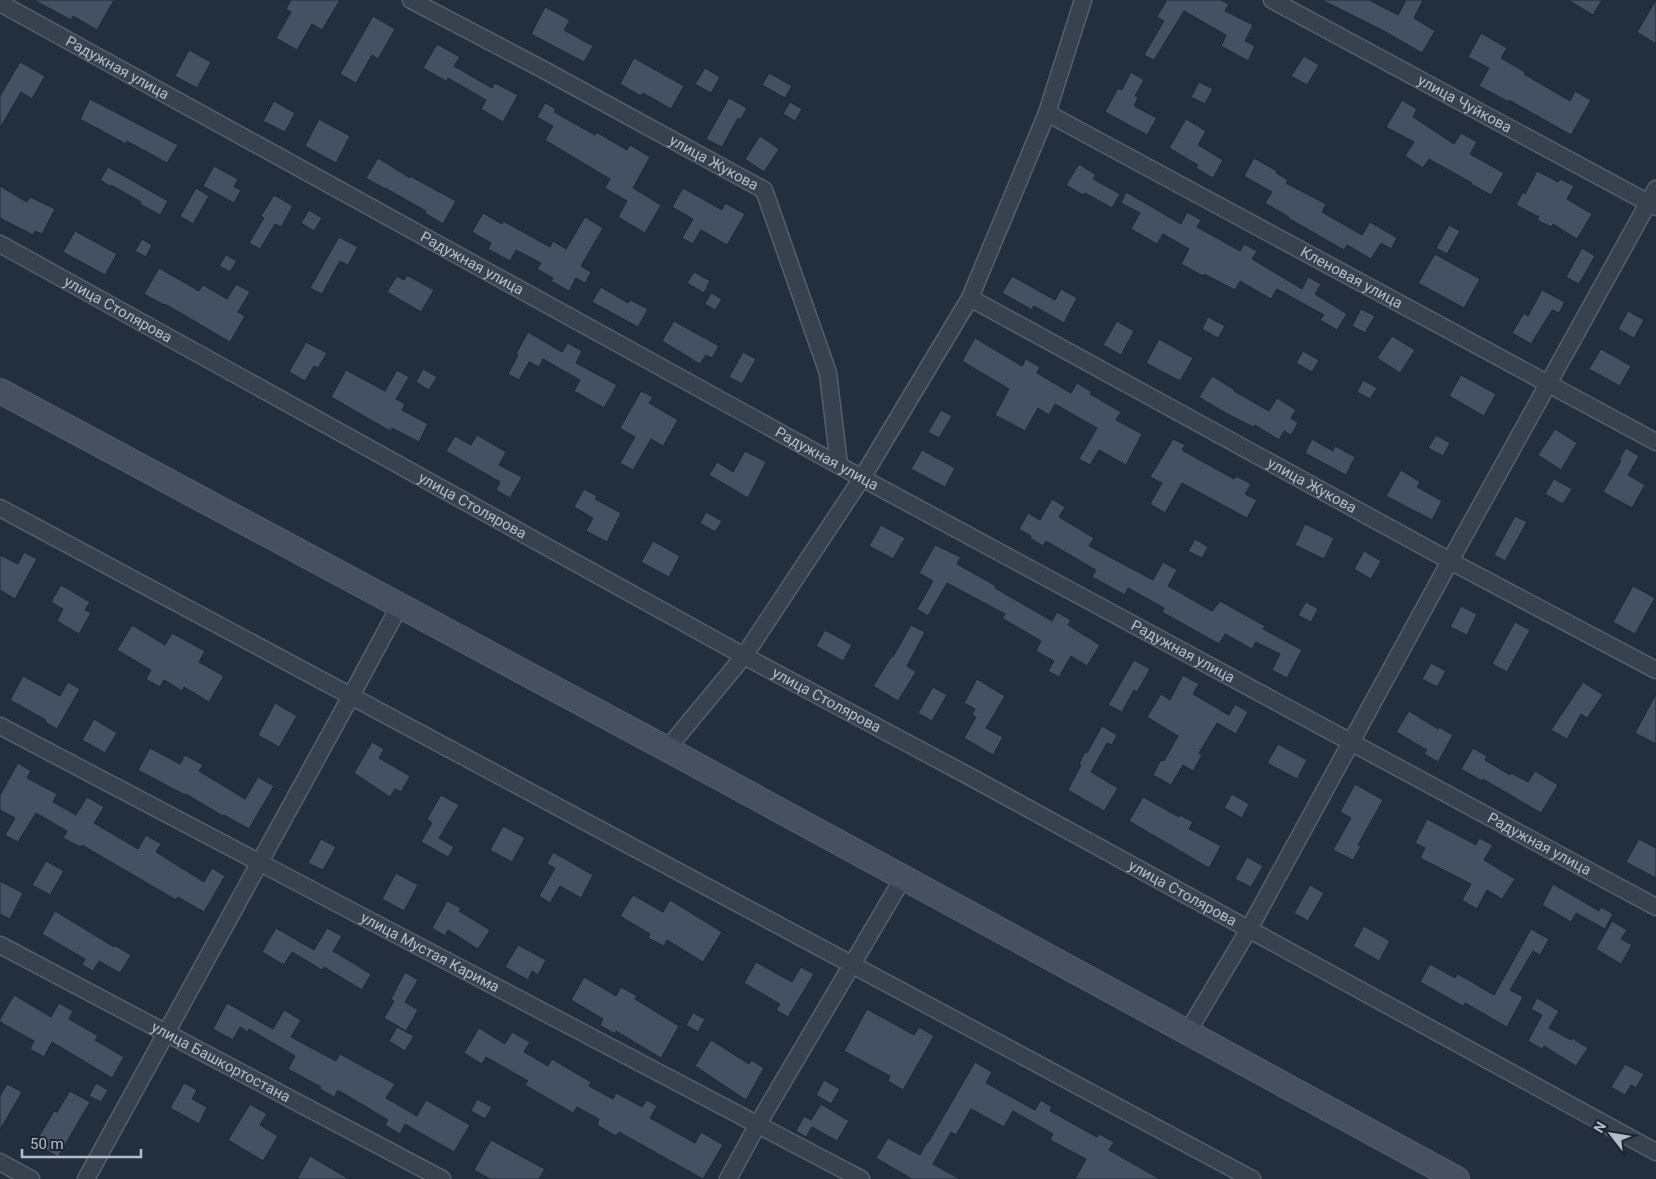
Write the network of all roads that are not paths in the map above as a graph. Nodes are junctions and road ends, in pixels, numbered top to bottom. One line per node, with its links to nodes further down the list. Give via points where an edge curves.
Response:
1 (411, 0): 12 (street, улица Жукова, via 764,190 828,373)
2 (1083, 0): 5 (street)
3 (1272, 0): 6 (street, улица Чуйкова)
4 (0, 3): 12 (street, Радужная улица)
5 (1047, 113): 8 (street); 9 (street, Кленовая улица)
6 (1653, 200): 9 (street)
7 (0, 244): 17 (street, улица Столярова)
8 (970, 298): 13 (street); 15 (street, улица Жукова)
9 (1549, 384): 11 (street, Кленовая улица); 15 (street)
10 (0, 391): 16 (main road)
11 (1656, 442)
12 (839, 465): 13 (street, Радужная улица)
13 (862, 478): 17 (street); 21 (street, Радужная улица)
14 (0, 508): 19 (street)
15 (1450, 561): 18 (street, улица Жукова); 21 (street)
16 (400, 605): 19 (street); 22 (main road)
17 (744, 656): 22 (street); 26 (street, улица Столярова)
18 (1656, 670)
19 (352, 696): 23 (street); 28 (street)
20 (0, 726): 23 (street, улица Мустая Карима)
21 (1351, 741): 25 (street, Радужная улица); 26 (street)
22 (667, 749): 24 (main road)
23 (258, 863): 29 (street); 31 (street, улица Мустая Карима)
24 (903, 878): 28 (street); 30 (main road)
25 (1656, 907)
26 (1249, 929): 30 (street); 32 (street, улица Столярова)
27 (0, 945): 29 (street, улица Башкортостана)
28 (851, 966): 31 (street); 39 (street)
29 (166, 1033): 35 (street); 36 (street, улица Башкортостана)
30 (1187, 1033): 40 (main road)
31 (758, 1124): 37 (street); 38 (street, улица Мустая Карима)
32 (1656, 1152)
33 (0, 1162): 34 (street)
34 (31, 1179)
35 (86, 1179)
36 (442, 1179)
37 (728, 1179)
38 (861, 1179)
39 (1252, 1179)
40 (1456, 1179)

